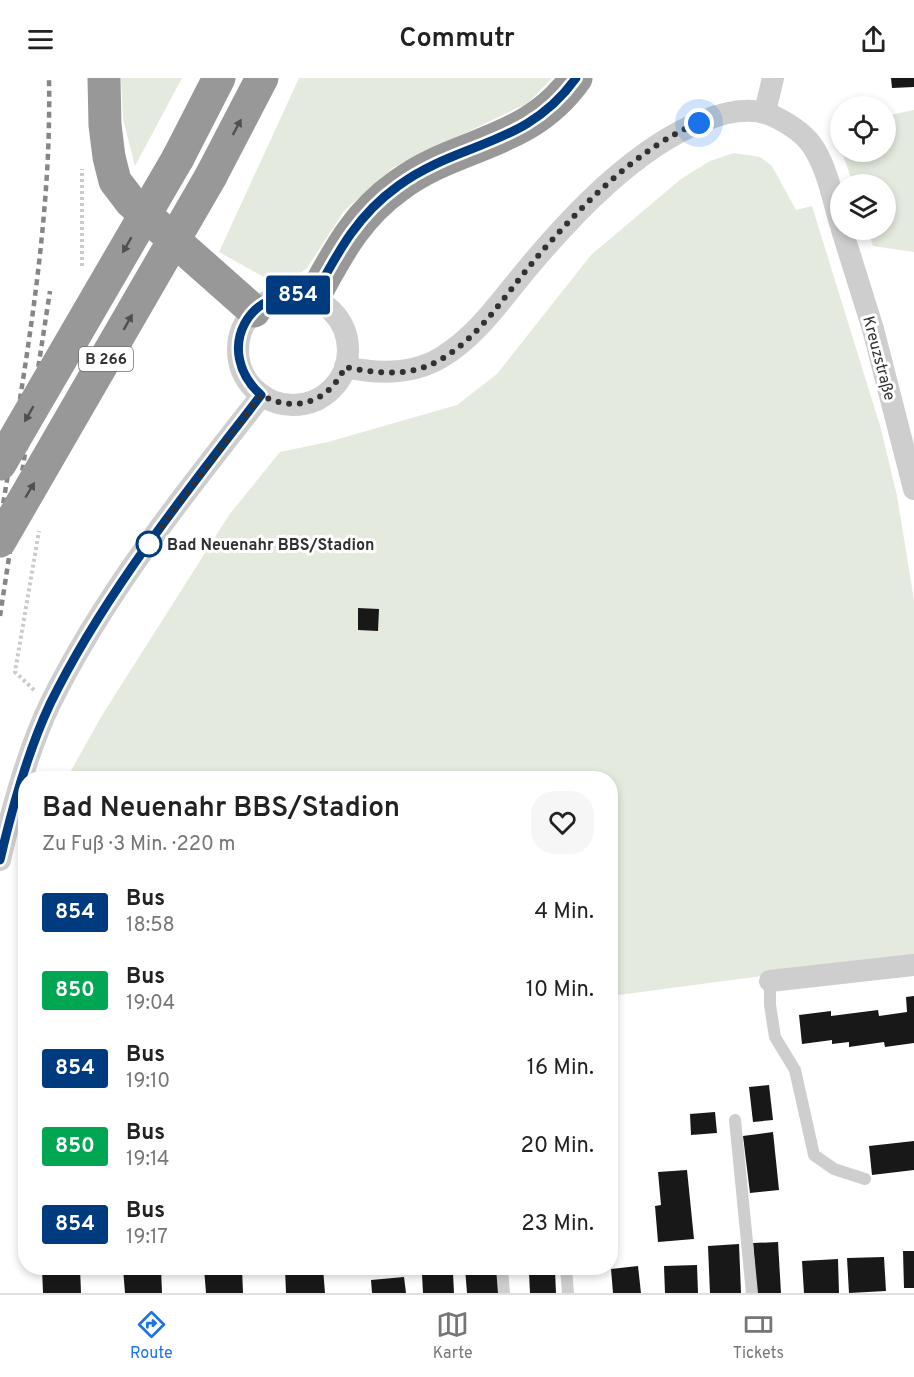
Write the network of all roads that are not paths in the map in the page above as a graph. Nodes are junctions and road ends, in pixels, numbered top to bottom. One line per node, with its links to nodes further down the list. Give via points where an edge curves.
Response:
1 (104, 78): 10 (highway, via 105,125 115,182 131,202)
2 (219, 78): 13 (highway, B 266, one-way to 13, bridge, via 178,158)
3 (262, 78): 15 (highway, B 266, one-way to 3, bridge, via 211,176)
4 (576, 78): 9 (highway, via 538,118 399,184 352,228)
5 (772, 78): 6 (street)
6 (765, 112): 7 (street, via 789,123 814,149); 11 (street, via 720,114 678,131 641,158 584,206 470,338 442,358 422,368 403,371)
7 (830, 195)
8 (845, 240): 14 (street, Kreuzstraße, via 873,329)
9 (313, 298): 10 (street, via 281,296); 11 (street, via 333,311 340,321 348,343)
10 (254, 311): 12 (street, via 241,331 238,355 245,378)
11 (345, 367): 12 (street, via 326,394 305,404 282,404)
12 (261, 395): 16 (street, via 142,552 86,641 50,705)
13 (0, 464)
14 (914, 489)
15 (0, 541)
16 (26, 771)
17 (18, 794): 18 (street)
18 (0, 860)
19 (914, 964): 20 (street)
20 (770, 981): 22 (lane, via 776,1036 795,1070 814,1155 834,1169)
21 (735, 1120): 27 (lane)
22 (865, 1179)
23 (503, 1275): 25 (lane)
24 (567, 1275): 26 (lane)
25 (504, 1293)
26 (568, 1293)
27 (752, 1293)

